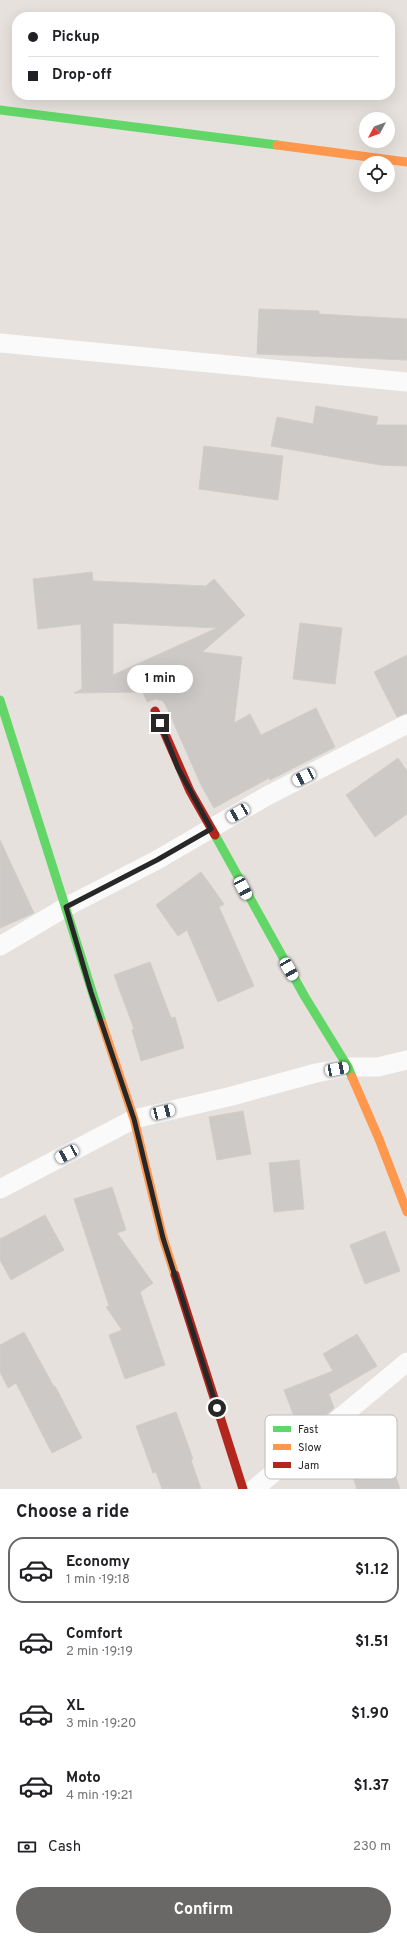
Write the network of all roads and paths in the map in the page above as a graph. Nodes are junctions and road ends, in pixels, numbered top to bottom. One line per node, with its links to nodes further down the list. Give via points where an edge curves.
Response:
1 (0, 110): 2 (street)
2 (407, 162)
3 (0, 343): 4 (street)
4 (407, 382)
5 (0, 700): 9 (street)
6 (155, 712): 8 (street, via 178,768)
7 (407, 724): 8 (street, via 266,797)
8 (211, 829): 9 (street); 12 (street)
9 (66, 907): 10 (street); 13 (street, via 91,992)
10 (0, 946)
11 (407, 1060): 12 (street, via 378,1067)
12 (348, 1067): 13 (street); 15 (street)
13 (134, 1119): 14 (street); 19 (street, via 163,1238)
14 (0, 1190)
15 (407, 1212)
16 (407, 1362): 17 (street)
17 (343, 1415)
18 (266, 1479): 20 (street)
19 (243, 1489)
20 (254, 1489)

